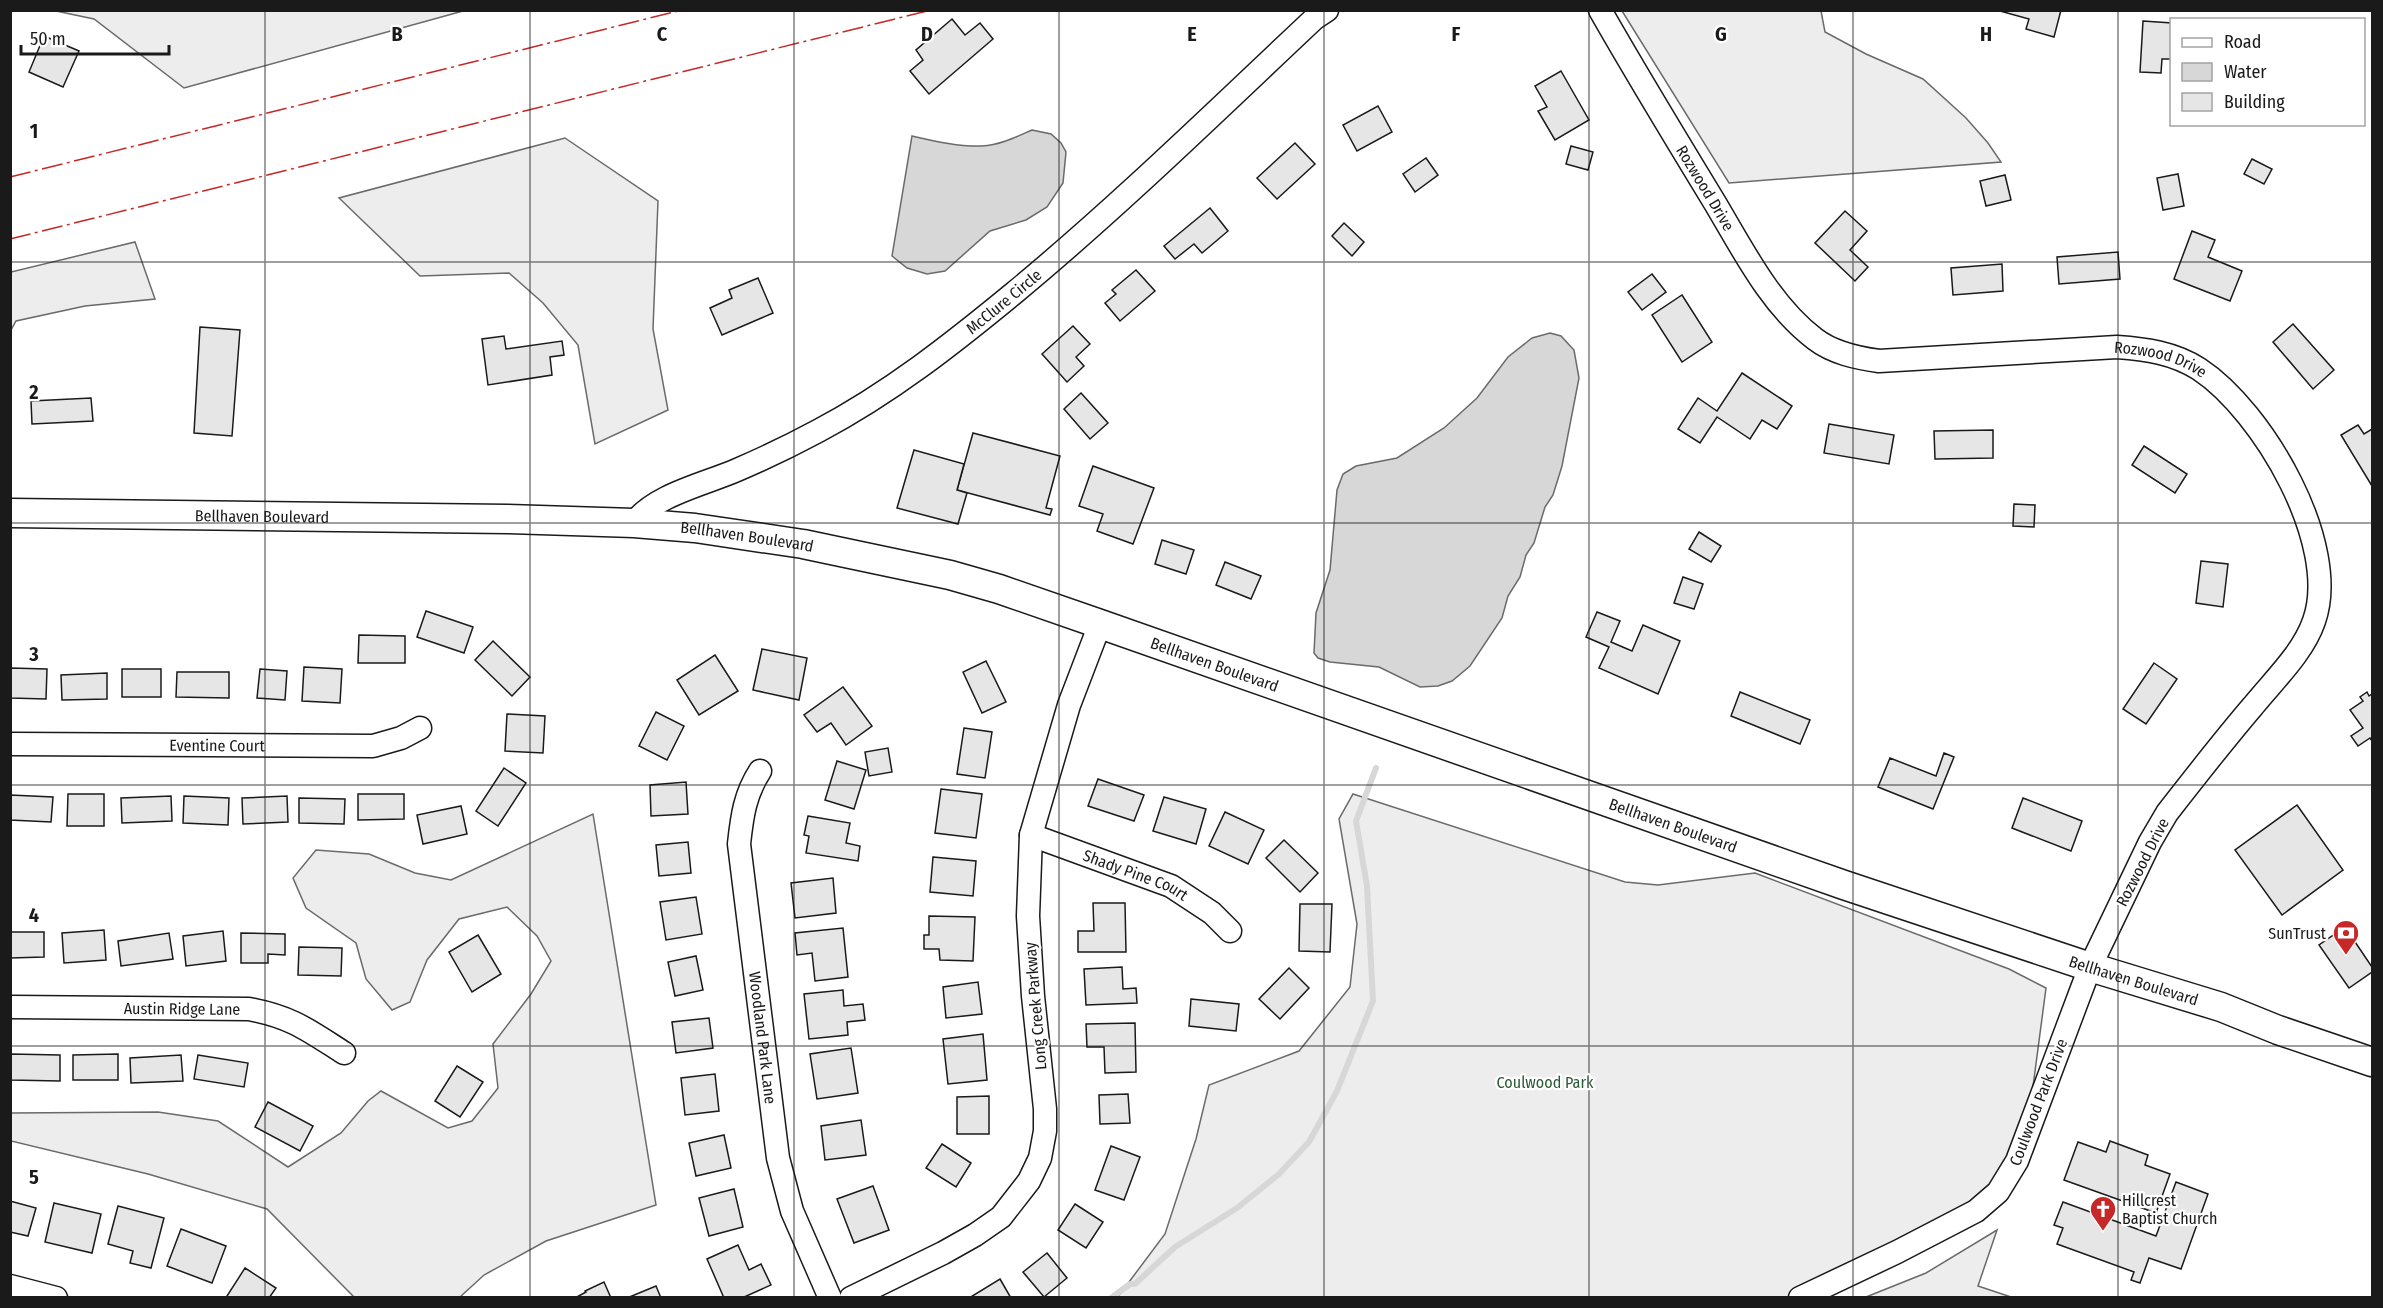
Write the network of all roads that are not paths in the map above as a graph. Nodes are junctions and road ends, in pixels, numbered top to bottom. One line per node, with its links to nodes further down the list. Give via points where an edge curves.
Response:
1 (1600, 10): 11 (street, Rozwood Drive, via 1743,250 1779,303 1816,341 1856,358 1879,361 2117,347 2178,357 2199,368 2247,411 2283,469 2315,548 2321,592 2314,623 2296,653 2167,813)
2 (1321, 13): 4 (street, McClure Circle, via 1082,237 943,352 886,393 842,418 756,462 659,501 645,509)
3 (10, 513): 4 (main road, Bellhaven Boulevard)
4 (634, 523): 5 (main road, Bellhaven Boulevard, via 695,528 851,553 964,579)
5 (1100, 624): 9 (street, Long Creek Parkway, via 1070,705); 11 (main road, Bellhaven Boulevard, via 1844,885)
6 (420, 728): 7 (street, Eventine Court, via 373,746)
7 (10, 744)
8 (760, 771): 17 (street, Woodland Park Lane, via 749,788 742,811 739,843 778,1158 802,1240)
9 (1031, 835): 10 (street, Shady Pine Court, via 1171,886 1212,913); 18 (street, Long Creek Parkway, via 1028,916 1045,1109 1040,1158 1029,1181 1000,1217 943,1253)
10 (1230, 931)
11 (2090, 967): 14 (main road, Bellhaven Boulevard, via 2221,1007); 19 (street, Coulwood Park Drive, via 2017,1161 1998,1192 1976,1211)
12 (10, 1007): 13 (street, Austin Ridge Lane, via 249,1009 296,1022)
13 (344, 1053)
14 (2373, 1062)
15 (10, 1286): 16 (street)
16 (56, 1298)
17 (830, 1298)
18 (851, 1298)
19 (1800, 1298)

